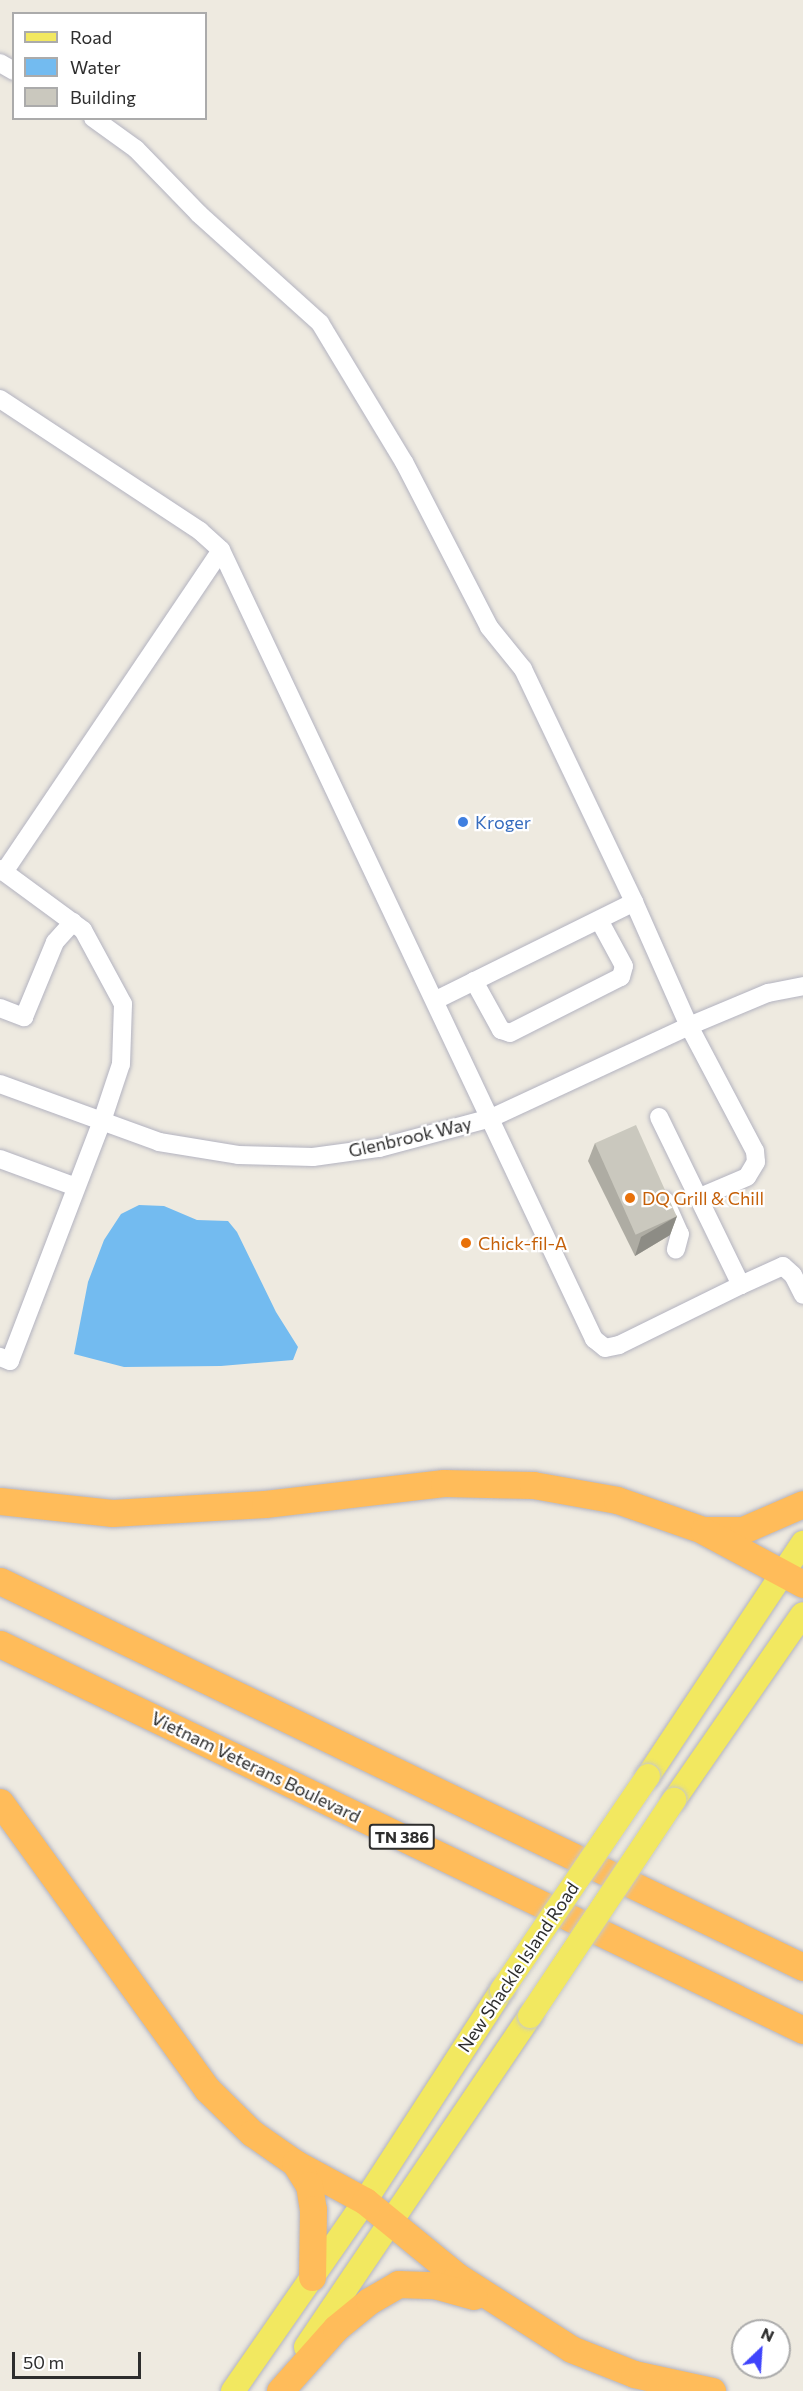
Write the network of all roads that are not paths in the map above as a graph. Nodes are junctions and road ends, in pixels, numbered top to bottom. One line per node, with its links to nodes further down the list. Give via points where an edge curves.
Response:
1 (96, 120): 5 (street, via 136,149 199,214 320,323 404,462 489,627 523,669)
2 (0, 399): 3 (street, via 200,531)
3 (221, 550): 4 (street); 10 (street)
4 (2, 870): 7 (street)
5 (634, 902): 6 (street); 12 (street)
6 (599, 920): 8 (street); 8 (street, via 624,966 621,977 510,1033 501,1030)
7 (73, 922): 11 (street, via 55,942 24,1017); 16 (street, via 83,930 123,1005 121,1064)
8 (474, 981): 10 (street)
9 (803, 986): 12 (street, Glenbrook Way, via 768,993)
10 (436, 1000): 15 (street)
11 (0, 1008)
12 (689, 1026): 15 (street, Glenbrook Way); 20 (street, via 747,1131 755,1156 747,1177)
13 (0, 1084): 16 (street, Glenbrook Way)
14 (659, 1117): 20 (street)
15 (491, 1118): 16 (street, Glenbrook Way, via 379,1148 313,1157 238,1155 182,1146 159,1142); 22 (street, via 594,1339 605,1348)
16 (102, 1121): 19 (street)
17 (0, 1159): 19 (street)
18 (656, 1182): 21 (street, via 680,1234)
19 (76, 1187): 24 (street, via 10,1361)
20 (698, 1198): 22 (street)
21 (676, 1249)
22 (741, 1285): 23 (street, via 783,1266 793,1275)
23 (803, 1295)
24 (0, 1357)
25 (0, 1501): 27 (highway, via 112,1513 265,1504 444,1483 532,1485 617,1500)
26 (803, 1504): 27 (highway, via 743,1530)
27 (703, 1530): 29 (highway)
28 (803, 1543): 29 (main road, New Shackle Island Road)
29 (793, 1578): 37 (main road, New Shackle Island Road, bridge, via 648,1776)
30 (0, 1581): 34 (highway)
31 (803, 1614): 38 (main road, New Shackle Island Road, bridge)
32 (0, 1644): 35 (highway, Vietnam Veterans Boulevard / TN 386)
33 (0, 1802): 36 (highway, via 207,2089 252,2133)
34 (803, 1967)
35 (803, 2031)
36 (295, 2163): 37 (highway); 39 (highway, via 309,2186 313,2210)
37 (365, 2201): 38 (highway); 39 (main road, New Shackle Island Road)
38 (393, 2222): 40 (highway, via 457,2276); 42 (main road, New Shackle Island Road)
39 (312, 2277): 41 (main road, New Shackle Island Road)
40 (537, 2327): 42 (highway, via 468,2293 434,2285 398,2284 336,2328); 43 (highway, via 571,2349 634,2374)
41 (233, 2391)
42 (278, 2391)
43 (712, 2391)

